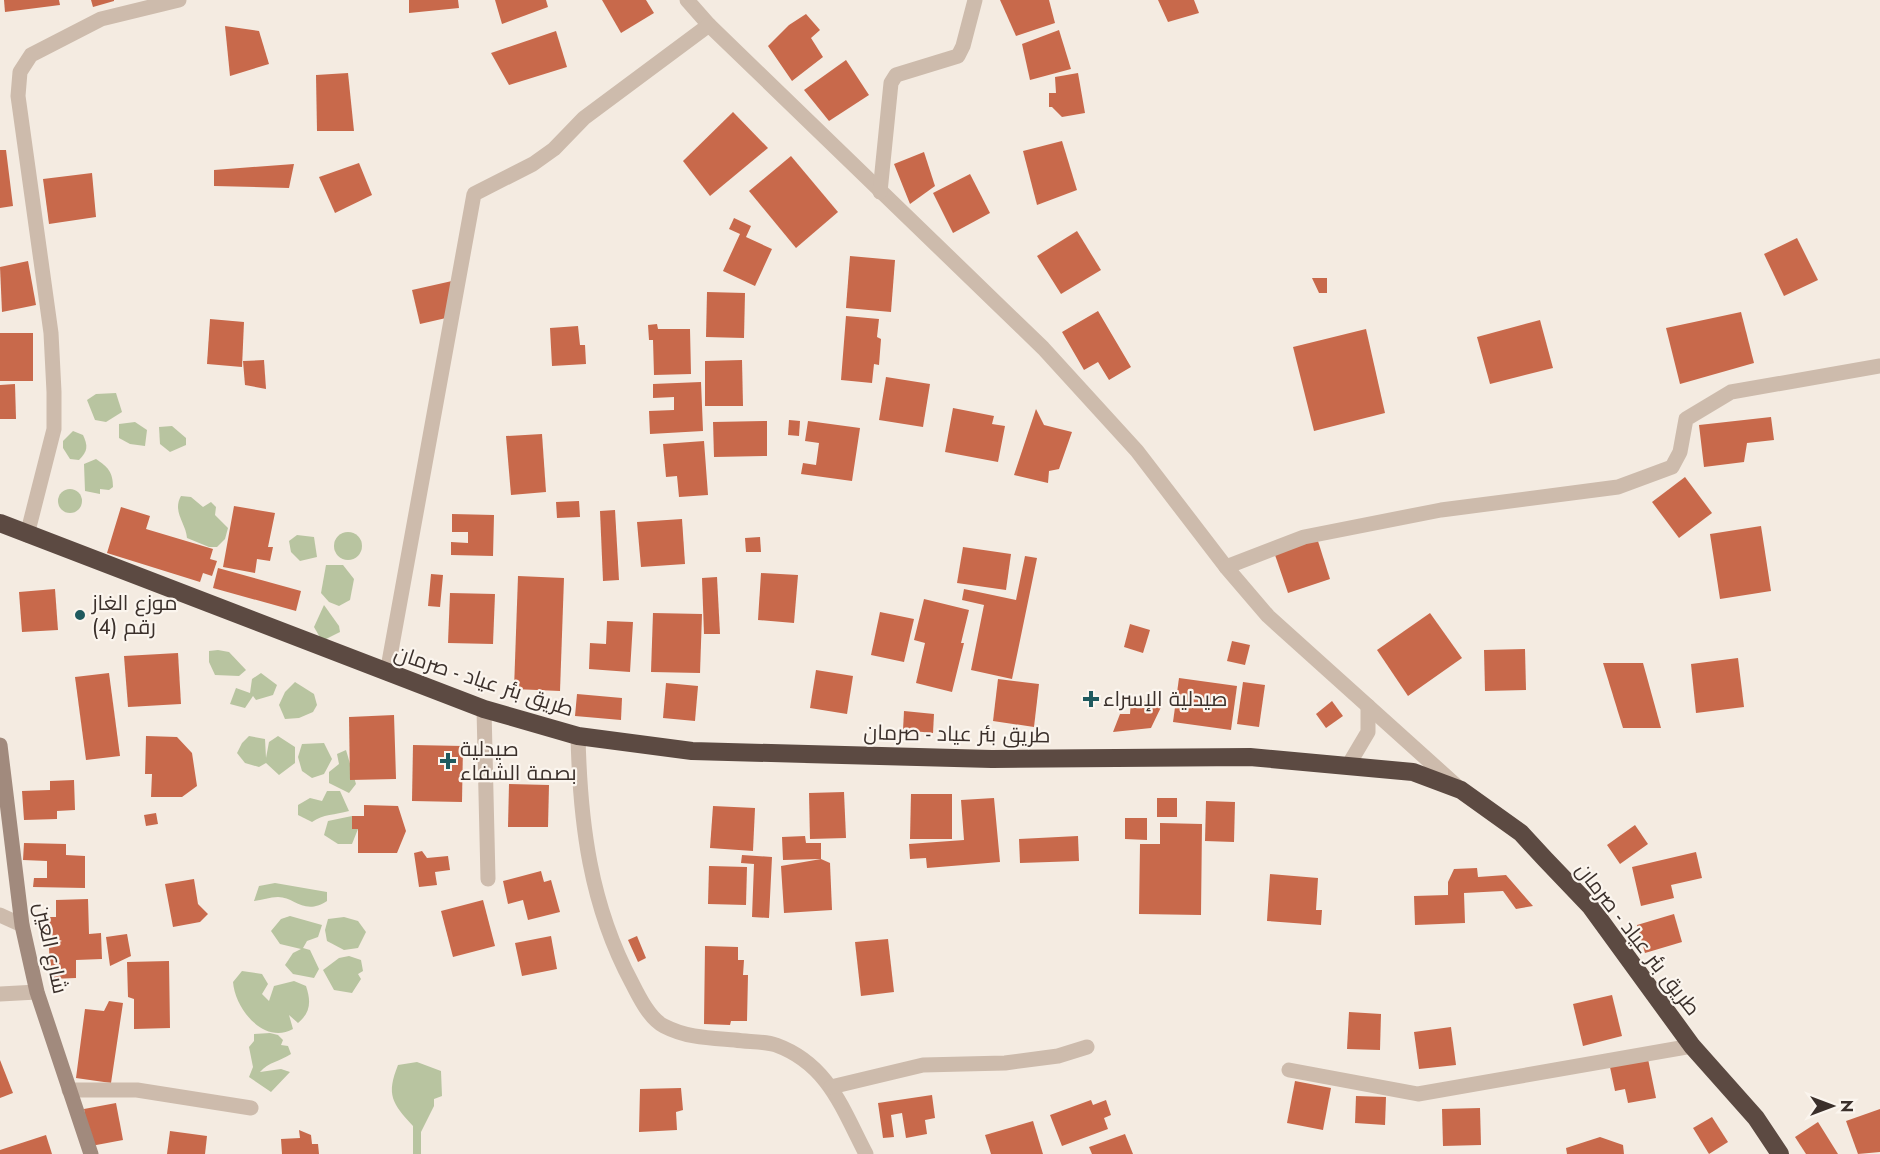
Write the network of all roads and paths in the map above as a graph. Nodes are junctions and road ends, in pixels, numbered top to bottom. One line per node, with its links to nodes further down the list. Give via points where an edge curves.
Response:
1 (179, 0): 8 (street, via 101,19 30,55 20,72 18,96 51,333 54,392 54,429)
2 (687, 0): 4 (street)
3 (975, 0): 5 (street, via 958,56 896,75 891,83)
4 (709, 25): 5 (street); 10 (street, via 584,117 554,149 474,194)
5 (880, 192): 9 (street, via 1042,348 1122,434)
6 (1880, 366): 9 (street, via 1731,392 1686,418 1680,452 1672,466 1618,488 1441,510 1304,537)
7 (0, 523): 8 (highway, طريق بئر عياد - صرمان)
8 (27, 535): 10 (highway, طريق بئر عياد - صرمان)
9 (1226, 567): 11 (street, via 1268,616)
10 (387, 673): 12 (highway, طريق بئر عياد - صرمان)
11 (1368, 706): 15 (street, via 1368,732); 16 (street)
12 (484, 709): 13 (highway, طريق بئر عياد - صرمان); 17 (street)
13 (578, 736): 15 (highway, طريق بئر عياد - صرمان, via 692,751 992,759 1250,757); 25 (street, via 588,864 614,950 640,1000 661,1025 688,1036 775,1045 813,1065)
14 (0, 745): 19 (street, شارع العين)
15 (1349, 764): 16 (highway, طريق بئر عياد - صرمان, via 1413,772)
16 (1461, 790): 22 (highway, طريق بئر عياد - صرمان, via 1521,833 1590,906)
17 (488, 879)
18 (0, 915): 19 (street)
19 (22, 925): 20 (street, شارع العين)
20 (37, 992): 21 (street); 26 (street, شارع العين)
21 (0, 994)
22 (1692, 1046): 24 (street, via 1418,1094); 30 (highway, طريق بئر عياد - صرمان, via 1756,1119)
23 (1087, 1047): 25 (street, via 1058,1056 1005,1063 923,1065)
24 (1289, 1070)
25 (831, 1087): 29 (street)
26 (69, 1090): 27 (street, via 137,1090); 28 (street, شارع العين)
27 (251, 1108)
28 (91, 1154)
29 (866, 1154)
30 (1780, 1154)

